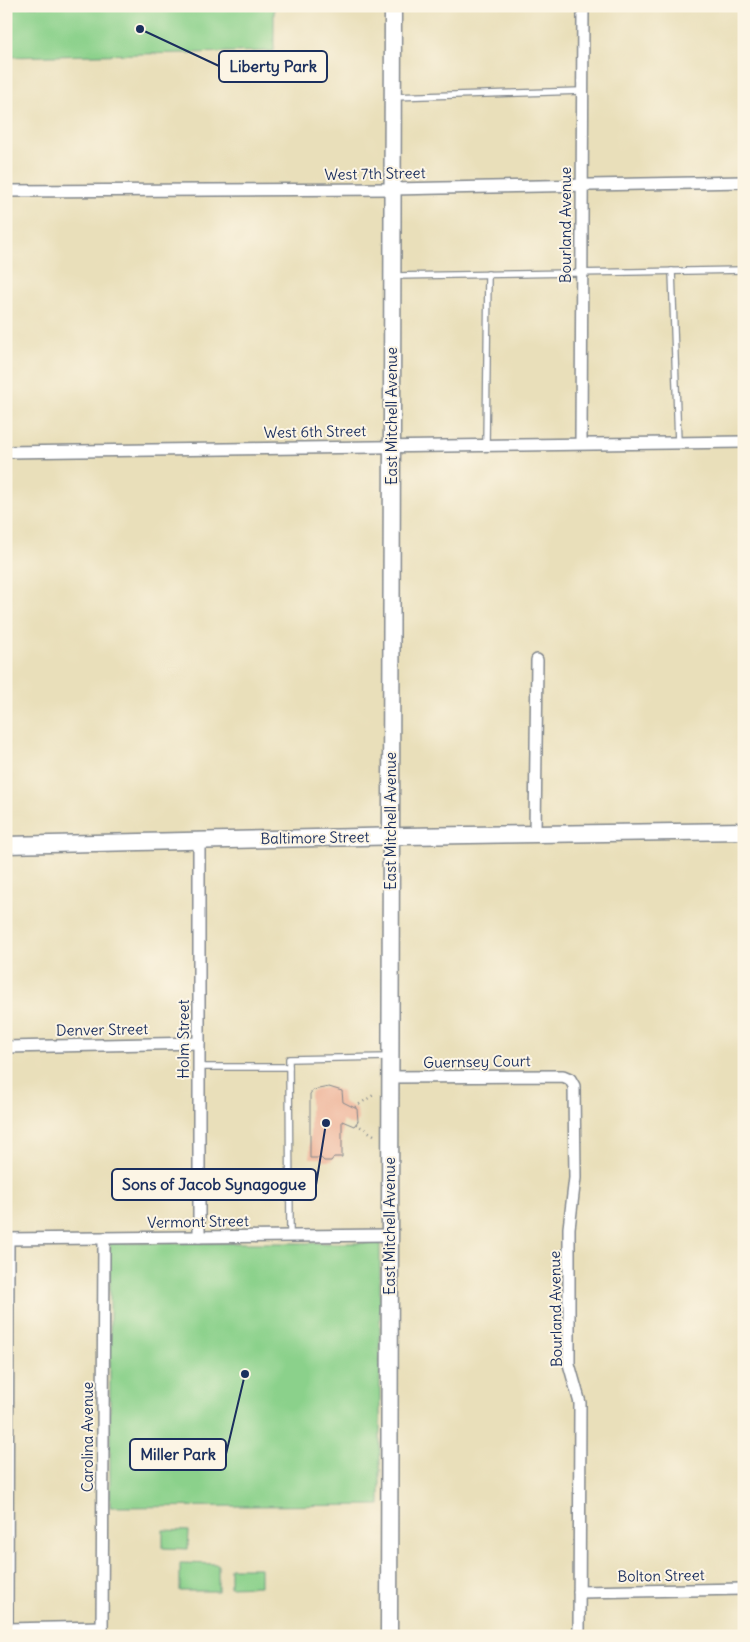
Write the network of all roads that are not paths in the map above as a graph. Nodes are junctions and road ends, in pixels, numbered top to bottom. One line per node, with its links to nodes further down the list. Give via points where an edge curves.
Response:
1 (393, 6): 4 (street, East Mitchell Avenue)
2 (583, 6): 3 (street, Bourland Avenue)
3 (582, 91): 4 (lane); 6 (street, Bourland Avenue)
4 (393, 96): 7 (street, East Mitchell Avenue)
5 (744, 182): 6 (street, West 7th Street)
6 (581, 186): 7 (street, West 7th Street); 11 (street, Bourland Avenue)
7 (393, 189): 8 (street, West 7th Street); 13 (street, East Mitchell Avenue)
8 (6, 191)
9 (744, 270): 10 (lane)
10 (672, 271): 11 (lane); 14 (lane)
11 (581, 272): 12 (lane); 16 (street, Bourland Avenue)
12 (488, 274): 13 (lane); 17 (lane)
13 (392, 276): 18 (street, East Mitchell Avenue)
14 (678, 442): 15 (street, West 6th Street); 16 (street, West 6th Street)
15 (744, 442)
16 (581, 443): 17 (street, West 6th Street)
17 (486, 445): 18 (street, West 6th Street)
18 (392, 446): 19 (street, West 6th Street); 23 (street, East Mitchell Avenue)
19 (6, 452)
20 (537, 660): 22 (street)
21 (744, 831): 22 (street, Baltimore Street)
22 (535, 834): 23 (street, Baltimore Street)
23 (391, 836): 24 (street, Baltimore Street); 28 (street, East Mitchell Avenue)
24 (199, 841): 25 (street, Baltimore Street); 26 (street, Holm Street)
25 (6, 845)
26 (199, 1044): 27 (street, Denver Street); 29 (street, Holm Street)
27 (6, 1047)
28 (390, 1058): 30 (lane, via 289,1059); 32 (street, East Mitchell Avenue)
29 (200, 1067): 30 (lane); 35 (street, Holm Street)
30 (289, 1067): 34 (lane)
31 (563, 1076): 32 (street, Guernsey Court); 40 (street, Bourland Avenue, via 574,1086 575,1114 569,1364 580,1403)
32 (390, 1077): 33 (street, East Mitchell Avenue)
33 (390, 1234): 34 (street, Vermont Street); 43 (street, East Mitchell Avenue)
34 (290, 1236): 35 (street, Vermont Street)
35 (199, 1237): 36 (street, Vermont Street)
36 (104, 1238): 37 (street, Vermont Street); 42 (street, Carolina Avenue)
37 (7, 1239): 38 (street)
38 (7, 1322): 41 (street)
39 (744, 1590): 40 (street, Bolton Street)
40 (579, 1592): 44 (street, Bourland Avenue)
41 (6, 1629): 42 (street)
42 (102, 1631)
43 (389, 1636)
44 (579, 1636)

